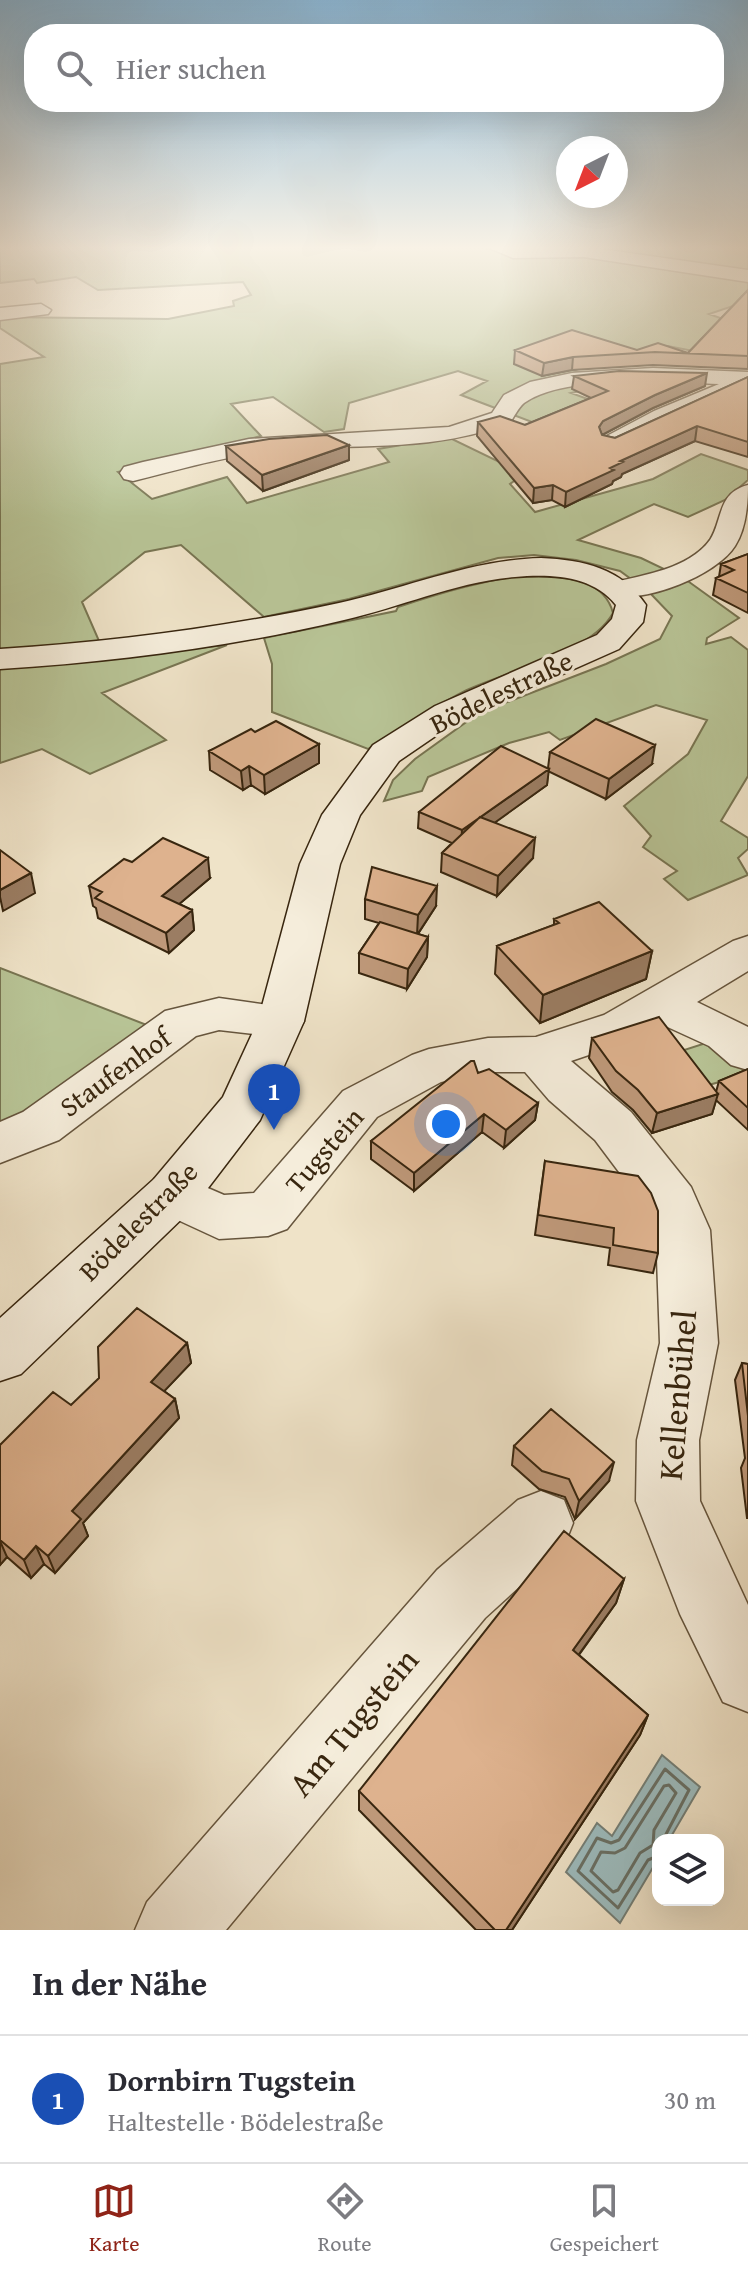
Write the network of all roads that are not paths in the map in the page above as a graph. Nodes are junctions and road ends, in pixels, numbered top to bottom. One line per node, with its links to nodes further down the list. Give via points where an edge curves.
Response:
1 (748, 380): 2 (street); 3 (street, via 586,377 529,392 505,406 501,418 451,433 411,441 233,446)
2 (612, 443)
3 (133, 473)
4 (748, 493): 5 (street, via 733,510 723,543 697,564 659,582)
5 (622, 589): 6 (street, via 568,569 511,568 227,635); 9 (street, Bödelestraße, via 631,605 627,622 608,642 447,713 386,753 341,815 320,864)
6 (0, 659)
7 (748, 951): 8 (street, Tugstein)
8 (659, 1004): 10 (street, via 725,1034); 11 (street, Tugstein, via 620,1027)
9 (281, 1021): 12 (street, Staufenhof, via 219,1014 181,1023 41,1126); 13 (street, Bödelestraße, via 243,1107)
10 (748, 1053)
11 (537, 1054): 13 (street, Tugstein, via 488,1055 429,1067 360,1104 268,1214 219,1217); 16 (street, Kellenbühel, via 622,1137 672,1202 683,1230 689,1343 668,1440 668,1501 704,1590)
12 (0, 1143)
13 (173, 1194): 14 (street, Bödelestraße)
14 (0, 1355)
15 (541, 1523): 17 (street, Am Tugstein, via 461,1594)
16 (748, 1677)
17 (175, 1930)

